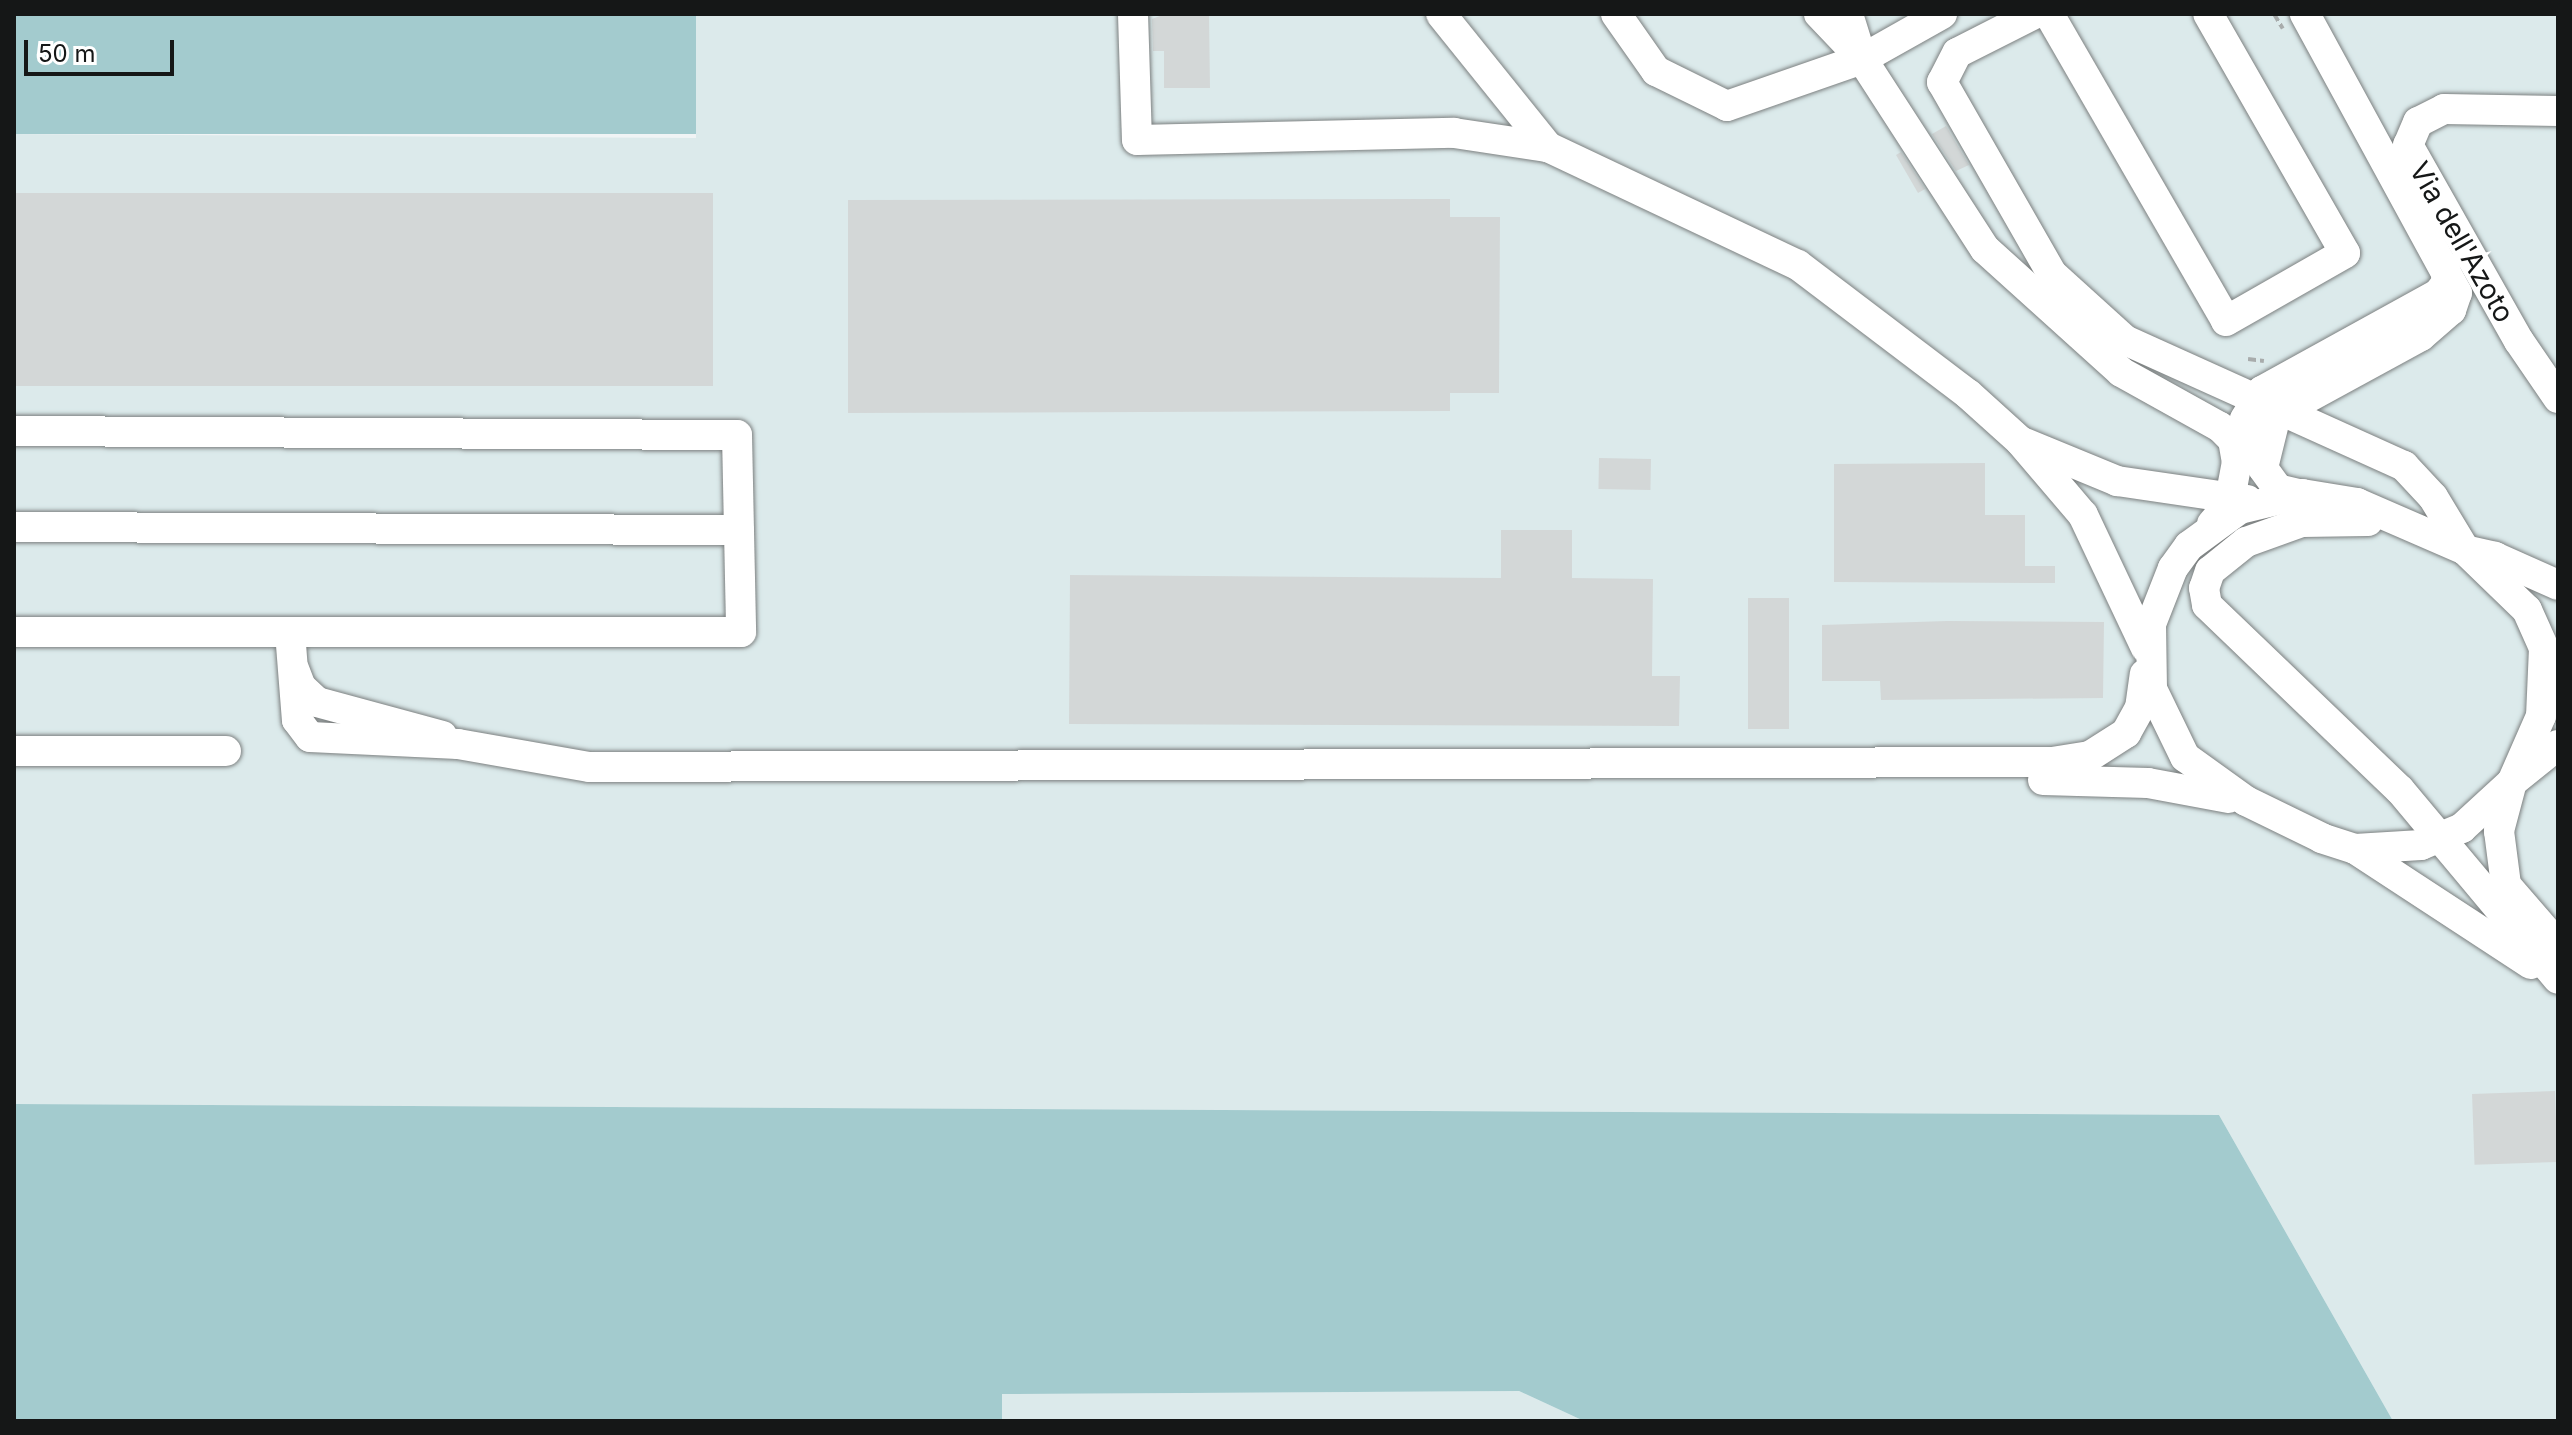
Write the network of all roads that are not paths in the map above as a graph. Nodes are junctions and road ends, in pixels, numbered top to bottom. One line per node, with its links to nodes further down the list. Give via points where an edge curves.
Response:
1 (1133, 14): 13 (street, via 1137,140 1454,133)
2 (1441, 14): 13 (street)
3 (1616, 14): 11 (street, via 1656,71 1727,106)
4 (1819, 14): 11 (street)
5 (1848, 14): 11 (street)
6 (1942, 14): 11 (street)
7 (2034, 14): 15 (street, via 1957,53 1942,82 2012,208 2052,274 2110,329)
8 (2049, 14): 9 (street, via 2226,321 2345,253)
9 (2208, 14)
10 (2305, 14): 15 (street, Via dell'Azoto, via 2445,267 2456,302 2437,325)
11 (1862, 59): 18 (street, via 1985,249 2121,372 2220,427 2233,440)
12 (2558, 111): 14 (street, Via dell'Azoto, via 2444,109 2418,122 2408,145 2511,329)
13 (1548, 147): 17 (street, via 1798,265)
14 (2558, 398)
15 (2269, 403): 18 (street); 19 (street, via 2272,421 2263,468 2278,489); 25 (street, via 2404,466 2433,497)
16 (14, 431): 23 (street, via 737,435)
17 (2020, 441): 20 (street, via 2117,481); 29 (street, via 2083,515)
18 (2237, 463): 20 (street)
19 (2302, 494): 21 (street); 25 (street, via 2357,503)
20 (2230, 499): 21 (street); 24 (street)
21 (2262, 501): 24 (street)
22 (14, 527): 23 (street)
23 (739, 530): 28 (street, via 741,632)
24 (2203, 533): 29 (street, via 2168,577)
25 (2455, 544): 26 (street); 34 (street, via 2527,610 2544,648 2541,716); 36 (street, via 2353,519 2302,522 2232,550 2210,571 2204,588 2220,623 2400,790)
26 (2558, 585)
27 (14, 632): 28 (street)
28 (290, 632): 33 (street, via 297,720 310,737 458,744 589,767)
29 (2147, 655): 33 (street, via 2134,722 2107,748 2077,760); 35 (street, via 2171,738 2199,770)
30 (2558, 745): 34 (street)
31 (14, 751): 32 (street)
32 (226, 751)
33 (1988, 763): 35 (street, via 2034,780 2148,783)
34 (2512, 782): 36 (street, via 2482,813); 38 (street, via 2499,831 2501,870 2512,897)
35 (2246, 801): 37 (street)
36 (2438, 839): 37 (street); 39 (street)
37 (2355, 849): 39 (street)
38 (2558, 945)
39 (2558, 980)

